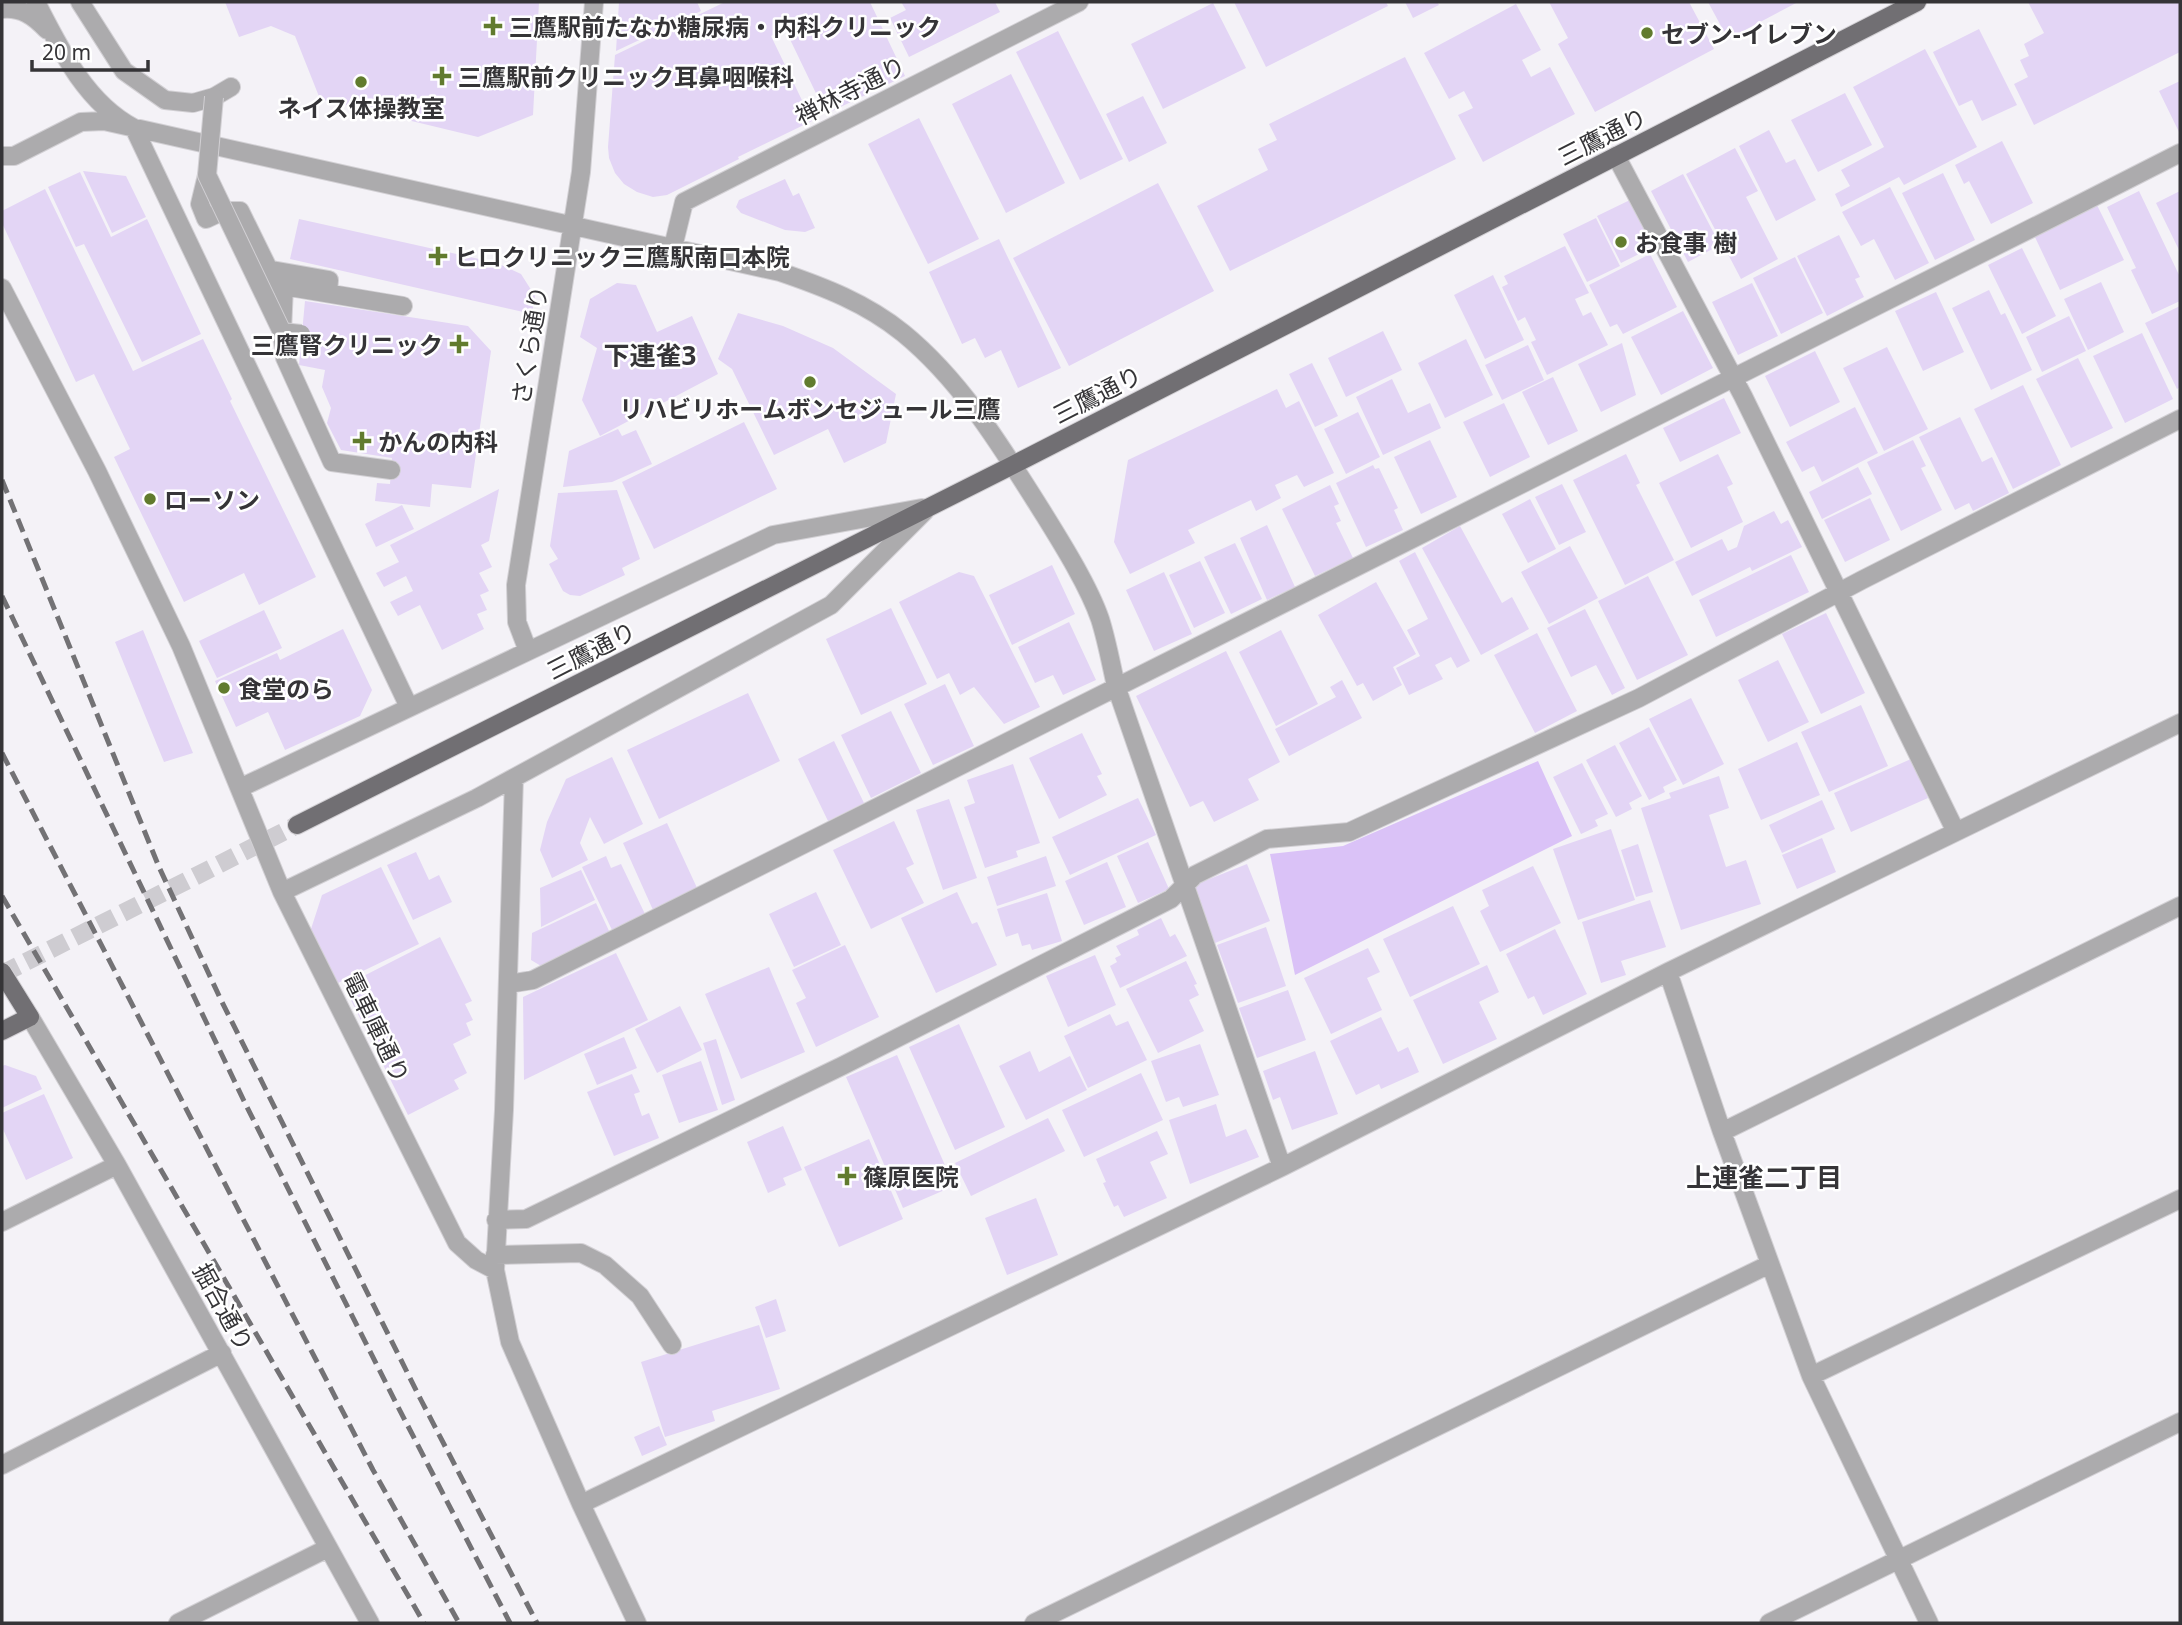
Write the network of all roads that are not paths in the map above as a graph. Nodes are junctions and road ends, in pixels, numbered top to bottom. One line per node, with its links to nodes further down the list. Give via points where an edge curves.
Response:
1 (36, 2): 7 (street)
2 (80, 2): 10 (street, via 124,71 165,100 193,103)
3 (594, 2): 16 (street, さくら通り)
4 (1079, 2): 17 (street, 禅林寺通り, via 684,202)
5 (1917, 2): 15 (main road, 三鷹通り)
6 (2, 9): 7 (street, via 25,12)
7 (54, 38): 9 (street)
8 (231, 87): 10 (street)
9 (91, 93): 11 (street); 12 (street, via 104,109)
10 (215, 97): 18 (street, bridge, via 207,175)
11 (81, 122): 12 (street, via 104,121); 14 (street, via 14,156)
12 (134, 128): 16 (street); 33 (street)
13 (2180, 153): 25 (street)
14 (2, 156)
15 (1616, 156): 25 (street); 27 (main road, 三鷹通り)
16 (573, 227): 17 (street); 31 (street, さくら通り, via 516,585 517,622)
17 (673, 247): 27 (street, via 780,272 828,288 869,309 940,366)
18 (259, 273): 19 (street); 21 (street, via 330,280); 23 (street, bridge)
19 (284, 286): 21 (street); 23 (street)
20 (2, 288): 36 (street, 電車庫通り, via 181,646)
21 (328, 293): 22 (street)
22 (403, 306)
23 (282, 332): 24 (street, bridge); 28 (street, via 285,358 331,462)
24 (301, 334)
25 (1734, 380): 30 (street); 32 (street)
26 (2180, 419): 30 (street)
27 (1013, 465): 29 (main road, 三鷹通り); 32 (street, via 1066,552 1099,618)
28 (391, 470)
29 (930, 507): 31 (street, via 773,535); 35 (street, via 831,605); 37 (main road, 三鷹通り)
30 (1840, 592): 38 (street); 39 (street, via 1639,698 1349,832 1267,839 1195,875)
31 (528, 652): 33 (street)
32 (1116, 686): 39 (street); 44 (street, via 533,980)
33 (409, 707): 36 (street)
34 (2180, 723): 38 (street)
35 (514, 778): 40 (street); 44 (street)
36 (240, 788): 40 (street, 電車庫通り)
37 (297, 825)
38 (1955, 830): 43 (street)
39 (1184, 886): 49 (street); 51 (street, via 1171,899 842,1066 526,1219)
40 (282, 892): 53 (street, 電車庫通り, via 457,1243 476,1261)
41 (2180, 906): 47 (street)
42 (2, 972): 45 (main road)
43 (1668, 972): 47 (street); 49 (street)
44 (508, 984): 51 (street)
45 (30, 1017): 46 (main road); 48 (street, 掘合通り)
46 (2, 1031)
47 (1722, 1132): 54 (street)
48 (117, 1165): 52 (street); 56 (street, 掘合通り)
49 (1282, 1167): 60 (street)
50 (2180, 1199): 57 (street)
51 (496, 1220): 53 (street)
52 (2, 1222)
53 (495, 1263): 55 (street, via 581,1253 605,1265 640,1296); 60 (street, via 510,1342)
54 (1770, 1264): 57 (street); 66 (street)
55 (672, 1345)
56 (222, 1353): 59 (street); 61 (street, 掘合通り)
57 (1811, 1377): 62 (street)
58 (2180, 1422): 62 (street)
59 (2, 1465)
60 (581, 1504): 65 (street)
61 (328, 1548): 63 (street); 64 (street, 掘合通り)
62 (1898, 1558): 67 (street); 68 (street)
63 (178, 1623)
64 (370, 1623)
65 (637, 1623)
66 (1034, 1623)
67 (1769, 1623)
68 (1929, 1623)

